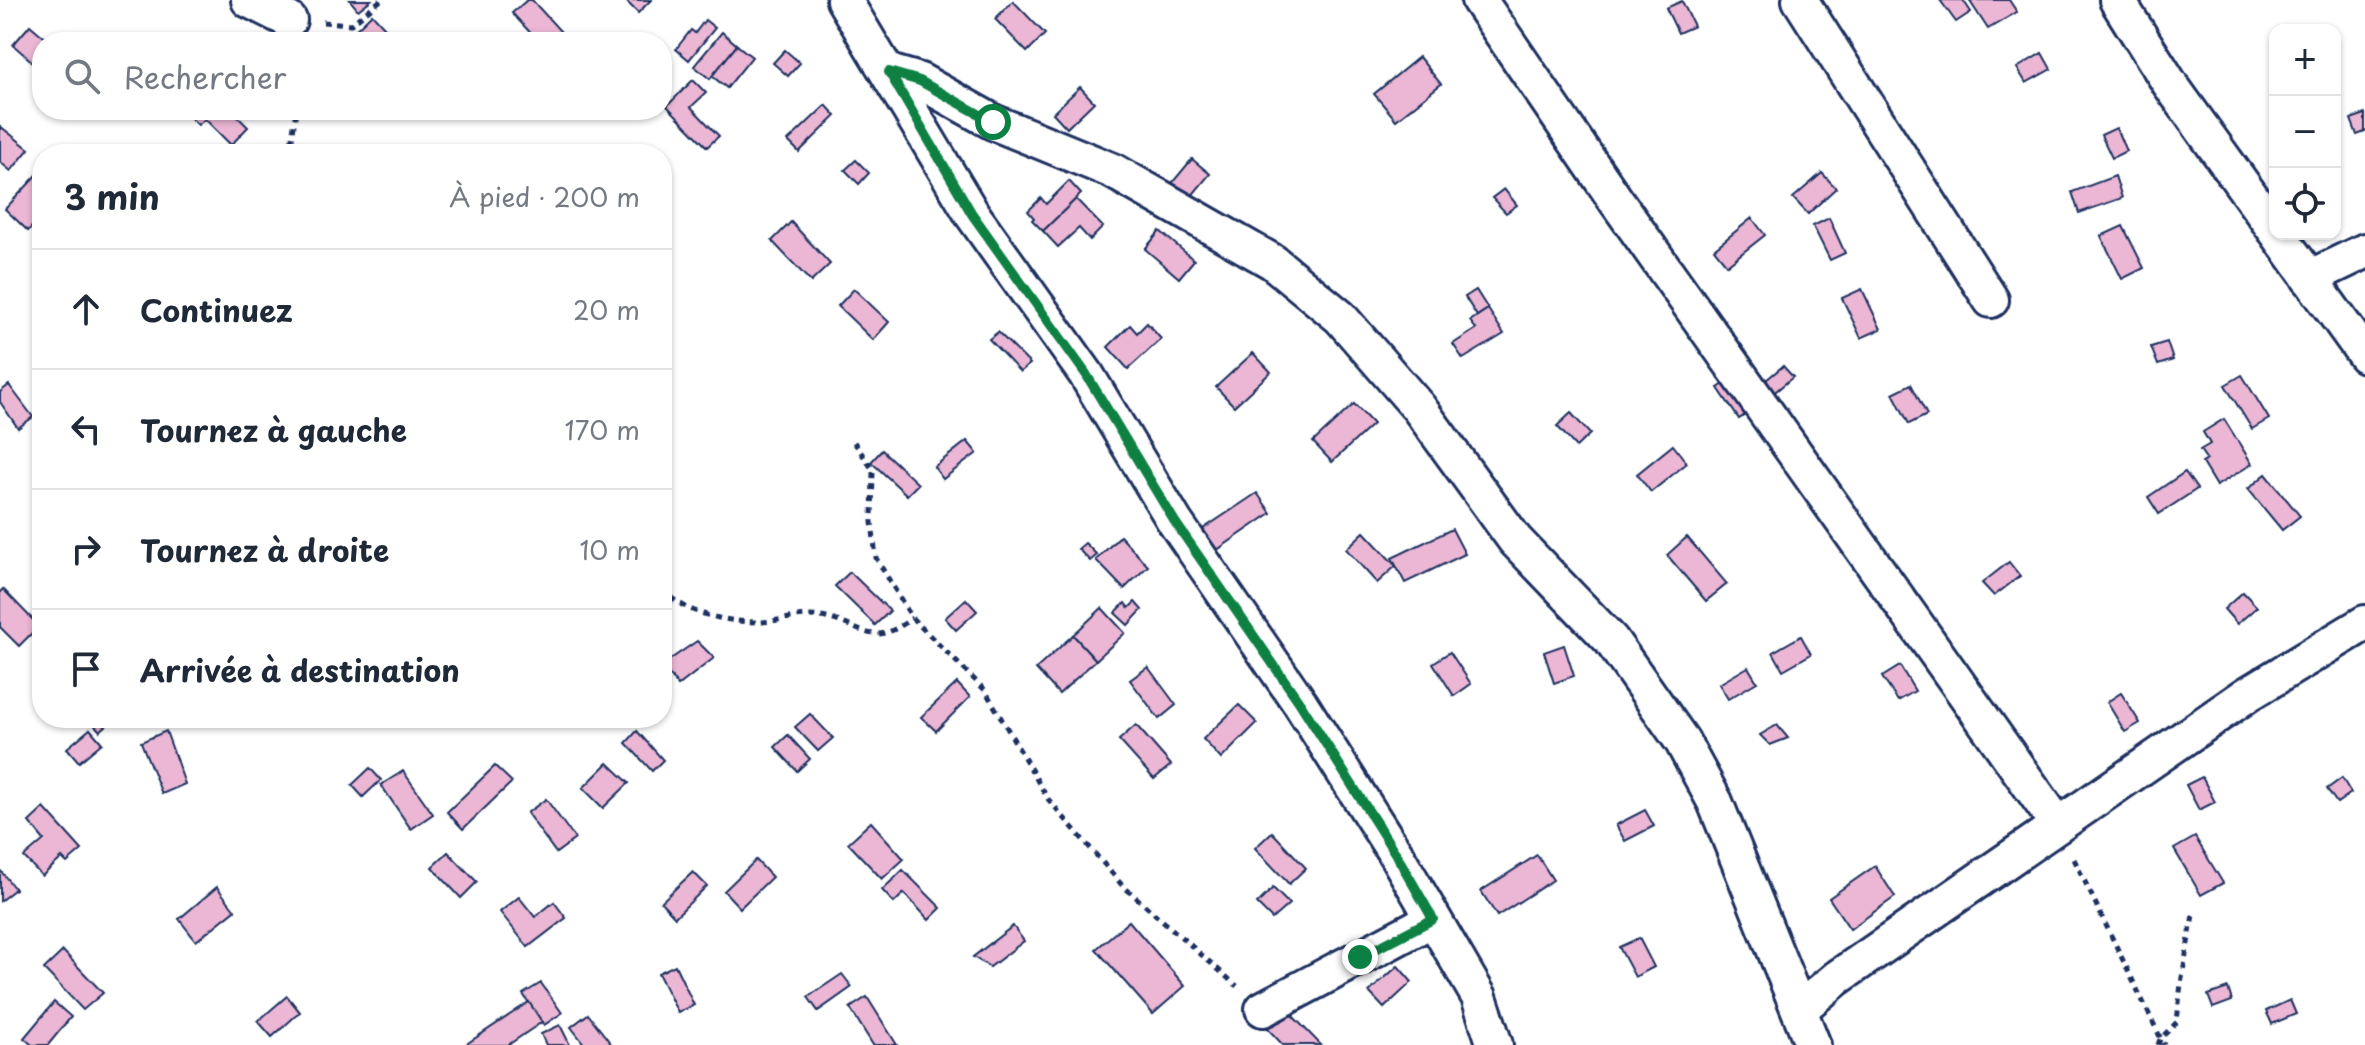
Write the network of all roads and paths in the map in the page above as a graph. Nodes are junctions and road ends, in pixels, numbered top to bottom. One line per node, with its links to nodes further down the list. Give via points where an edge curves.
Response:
1 (249, 0): 7 (street)
2 (381, 0): 7 (path, via 351,24)
3 (844, 0): 8 (street)
4 (1479, 0): 21 (street)
5 (1800, 0): 15 (street)
6 (2117, 0): 11 (street)
7 (289, 20)
8 (889, 72): 23 (street, via 972,214 1086,374 1175,522 1300,703); 25 (street, via 920,81 993,122 1113,171 1273,262 1340,317 1419,408 1515,540 1611,640 1682,741 1715,802)
9 (295, 120): 10 (path)
10 (291, 144)
11 (2269, 222)
12 (2282, 240): 14 (street)
13 (2365, 251): 14 (street)
14 (2309, 278): 16 (street)
15 (1991, 300)
16 (2365, 355)
17 (854, 442): 19 (path, via 873,470 876,558)
18 (672, 599): 19 (path, via 702,614 759,622 821,617 870,634 894,632)
19 (912, 618): 24 (path, via 985,690 1048,799 1122,885)
20 (2365, 623): 21 (street, via 2248,694)
21 (2058, 825): 25 (street); 26 (path)
22 (2193, 915): 26 (path, via 2177,1022)
23 (1433, 919): 24 (street); 27 (street, via 1479,997)
24 (1263, 1009)
25 (1800, 1009): 28 (street)
26 (2161, 1043)
27 (1495, 1045)
28 (1813, 1045)

